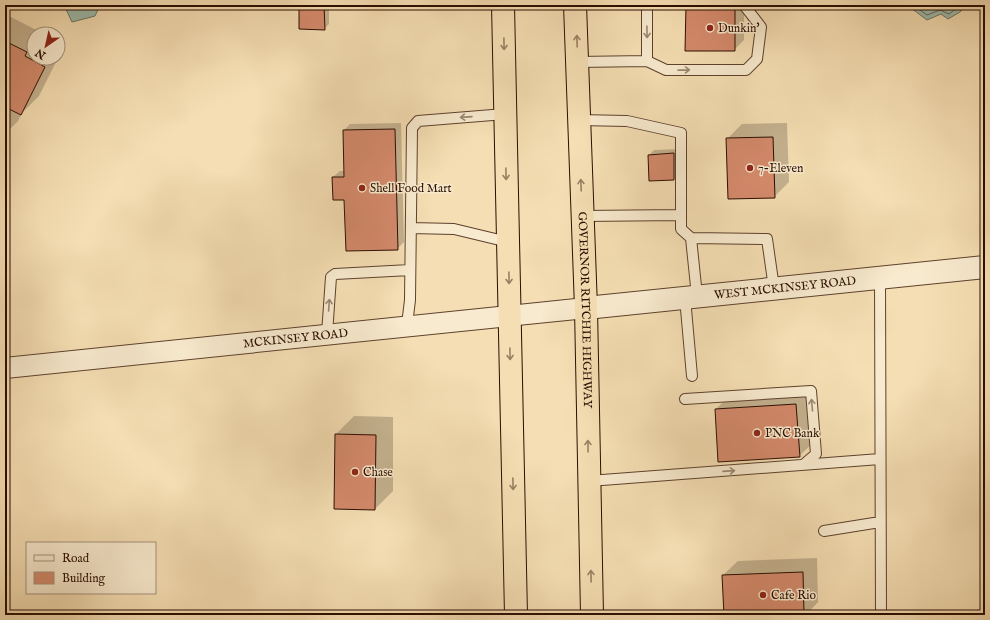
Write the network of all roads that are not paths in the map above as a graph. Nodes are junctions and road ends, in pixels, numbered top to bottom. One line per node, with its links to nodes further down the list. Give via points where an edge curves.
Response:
1 (503, 5): 7 (highway, one-way to 7)
2 (576, 5): 6 (highway, GOVERNOR RITCHIE HIGHWAY, one-way to 2)
3 (647, 5): 5 (lane, one-way to 5)
4 (744, 5): 5 (lane, one-way to 4, via 666,70 746,70 757,59 761,27)
5 (647, 60): 6 (lane)
6 (577, 62): 8 (highway, GOVERNOR RITCHIE HIGHWAY)
7 (505, 114): 11 (lane, one-way to 11, via 418,121 412,128); 13 (highway, one-way to 13)
8 (579, 120): 9 (lane, via 627,121 681,133); 10 (highway, GOVERNOR RITCHIE HIGHWAY, one-way to 8)
9 (681, 215): 10 (lane); 12 (lane, via 681,229)
10 (582, 216): 19 (highway, GOVERNOR RITCHIE HIGHWAY)
11 (411, 228): 13 (lane, via 454,229); 15 (lane)
12 (691, 238): 17 (lane, via 767,239); 18 (lane)
13 (508, 242): 20 (highway, one-way to 20)
14 (985, 267): 16 (street, WEST MCKINSEY ROAD)
15 (410, 270): 21 (lane); 22 (lane, one-way to 15, via 331,277 335,274)
16 (880, 278): 17 (street, WEST MCKINSEY ROAD); 26 (lane)
17 (774, 288): 18 (street, WEST MCKINSEY ROAD)
18 (691, 297): 19 (street, WEST MCKINSEY ROAD); 24 (lane)
19 (586, 308): 20 (street, MCKINSEY ROAD); 28 (highway, GOVERNOR RITCHIE HIGHWAY, one-way to 19)
20 (509, 315): 21 (street, MCKINSEY ROAD); 31 (highway, one-way to 31)
21 (407, 325): 22 (street, MCKINSEY ROAD)
22 (327, 334): 23 (street, MCKINSEY ROAD)
23 (5, 368)
24 (692, 376)
25 (685, 399): 27 (lane, one-way to 25, via 816,454 811,391)
26 (880, 459): 27 (lane); 29 (lane)
27 (803, 465): 28 (lane, one-way to 27)
28 (589, 481): 32 (highway, GOVERNOR RITCHIE HIGHWAY, one-way to 28)
29 (880, 522): 30 (lane); 33 (lane)
30 (824, 531)
31 (516, 615)
32 (592, 615)
33 (881, 615)

